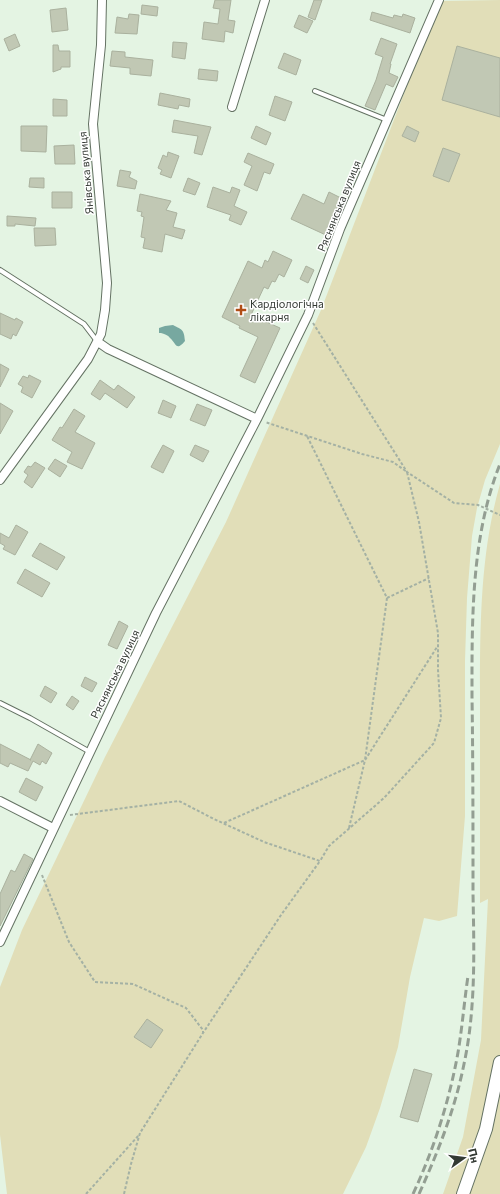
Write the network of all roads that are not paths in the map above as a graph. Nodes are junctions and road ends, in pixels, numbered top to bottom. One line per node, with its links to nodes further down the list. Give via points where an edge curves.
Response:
1 (102, 0): 8 (street, Янівська вулиця, via 93,124 107,283 105,310)
2 (265, 0): 5 (street)
3 (439, 0): 6 (street, Ряснянська вулиця)
4 (314, 91): 6 (lane)
5 (232, 107)
6 (387, 120): 9 (street, Ряснянська вулиця, via 340,229 308,315)
7 (0, 270): 8 (lane, via 84,324)
8 (98, 342): 9 (street); 10 (street, Янівська вулиця)
9 (257, 420): 12 (street, Ряснянська вулиця, via 156,613)
10 (0, 480)
11 (0, 703): 12 (lane)
12 (90, 752): 14 (street, Ряснянська вулиця)
13 (0, 801): 14 (street)
14 (53, 828): 15 (street, Ряснянська вулиця)
15 (0, 942)
16 (500, 1062): 17 (main road, via 486,1129)
17 (463, 1194)

